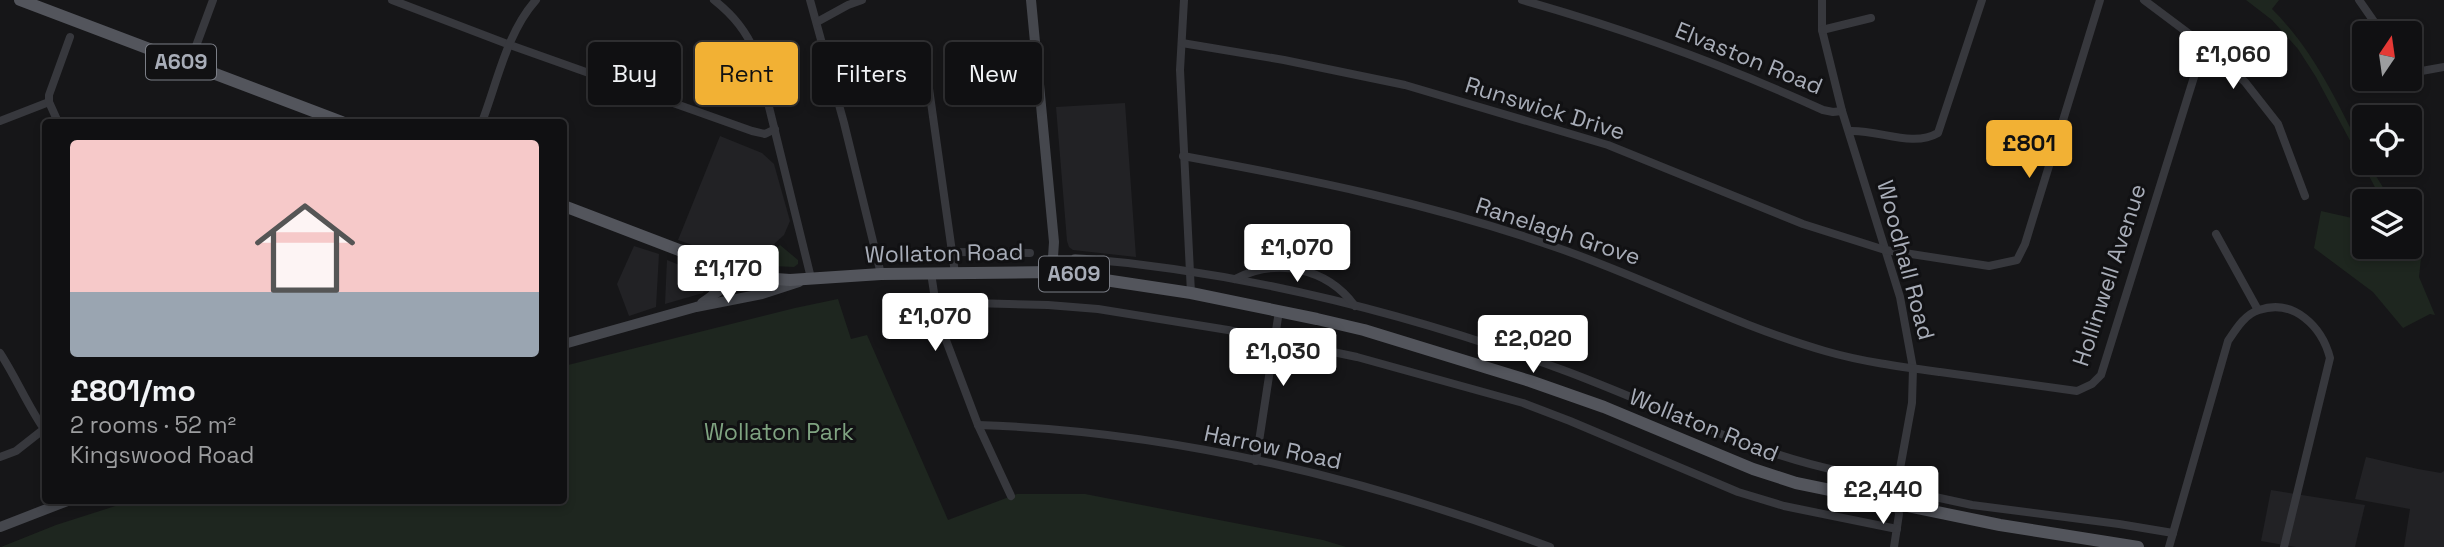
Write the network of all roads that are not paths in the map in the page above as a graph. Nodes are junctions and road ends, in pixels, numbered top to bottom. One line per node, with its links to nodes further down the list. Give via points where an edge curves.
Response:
1 (20, 0): 25 (main road, A609)
2 (213, 0): 25 (street)
3 (392, 0): 24 (street)
4 (536, 0): 24 (street, via 526,10)
5 (714, 0): 35 (street, via 733,15 747,35)
6 (810, 0): 19 (street)
7 (863, 0): 16 (street); 19 (street)
8 (1031, 0): 46 (street, via 1054,242)
9 (1184, 0): 22 (street)
10 (1522, 0): 30 (street, Elvaston Road, via 1733,69 1824,110)
11 (1822, 0): 20 (street, Woodhall Road)
12 (1982, 0): 36 (street, via 1938,132 1918,139)
13 (2100, 0): 41 (street, Runswick Drive, via 2017,260 1989,266)
14 (2144, 0): 23 (street)
15 (2359, 0): 18 (street)
16 (871, 9)
17 (1871, 18): 20 (street)
18 (2374, 21)
19 (817, 22): 51 (street)
20 (1822, 30): 30 (street, Woodhall Road)
21 (70, 37): 28 (street)
22 (1182, 43): 37 (street); 41 (street, Runswick Drive, via 1418,89 1608,145 1803,224)
23 (2204, 44): 38 (street, via 2245,82 2278,124); 65 (street, Hollinwell Avenue, via 2101,375 2077,391)
24 (510, 45): 33 (street); 35 (street, via 752,131 765,134)
25 (189, 65): 32 (main road, A609)
26 (2444, 67): 27 (street)
27 (2422, 71)
28 (49, 102): 31 (street); 34 (street)
29 (931, 103): 42 (street)
30 (1842, 111): 36 (street, Woodhall Road)
31 (57, 119)
32 (334, 119)
33 (483, 119)
34 (0, 121)
35 (775, 129): 52 (street)
36 (1849, 131): 41 (street, Woodhall Road)
37 (1183, 156): 47 (street); 65 (street, Ranelagh Grove, via 1401,201 1556,247 1826,351)
38 (2305, 196)
39 (567, 207): 45 (main road, A609)
40 (2216, 233): 60 (street)
41 (1885, 250): 65 (street, Woodhall Road, via 1900,297)
42 (952, 252): 43 (street, Wollaton Road); 49 (street)
43 (1030, 253)
44 (1075, 258): 47 (street, Wollaton Road)
45 (708, 261): 50 (main road, Wollaton Road / A609); 55 (street, via 716,280)
46 (1052, 272): 49 (main road, Wollaton Road / A609); 54 (main road, Wollaton Road / A609)
47 (1191, 272): 53 (street, Wollaton Road); 54 (street)
48 (931, 273): 49 (main road, Wollaton Road / A609); 51 (main road, Wollaton Road / A609); 57 (street)
49 (955, 273)
50 (744, 274): 52 (main road, Wollaton Road / A609); 55 (street, Wollaton Road); 56 (street, via 750,282)
51 (881, 274): 52 (main road, Wollaton Road / A609)
52 (808, 279): 56 (street, Wollaton Road)
53 (1235, 279): 58 (street, Wollaton Road); 58 (street, via 1270,268 1303,270 1332,283)
54 (1191, 293): 61 (main road, Wollaton Road / A609)
55 (712, 297): 59 (street, Wollaton Road)
56 (746, 298): 59 (street, Wollaton Road)
57 (934, 302): 62 (street, Wollaton Road, via 1098,309); 67 (street)
58 (1355, 306): 71 (street, Wollaton Road, via 1559,369 1783,456)
59 (696, 307): 63 (street, Wollaton Road)
60 (2258, 310): 78 (street, via 2239,324 2228,341); 83 (street, via 2291,310 2310,320 2330,358)
61 (1279, 311): 62 (street); 75 (main road, Wollaton Road / A609, via 1364,330 1530,381 1776,477)
62 (1276, 340): 70 (street); 77 (street, Wollaton Road, via 1357,357 1511,400 1738,492)
63 (567, 343)
64 (0, 354): 66 (street)
65 (1913, 368): 71 (street, Woodhall Road, via 1912,403)
66 (42, 425)
67 (978, 425): 70 (street, Harrow Road, via 1096,433); 73 (street)
68 (42, 432): 69 (street)
69 (0, 457)
70 (1256, 461): 79 (street, Harrow Road, via 1397,496)
71 (1898, 480): 75 (street, Woodhall Road)
72 (1912, 492): 78 (street, via 1972,505)
73 (1011, 496)
74 (60, 504): 76 (street)
75 (1897, 504): 77 (street, Woodhall Road); 81 (main road, Wollaton Road / A609)
76 (0, 527)
77 (1897, 529): 80 (street, Woodhall Road)
78 (2173, 533): 82 (street)
79 (1550, 547)
80 (1894, 547)
81 (2138, 547)
82 (2169, 547)
83 (2284, 547)

